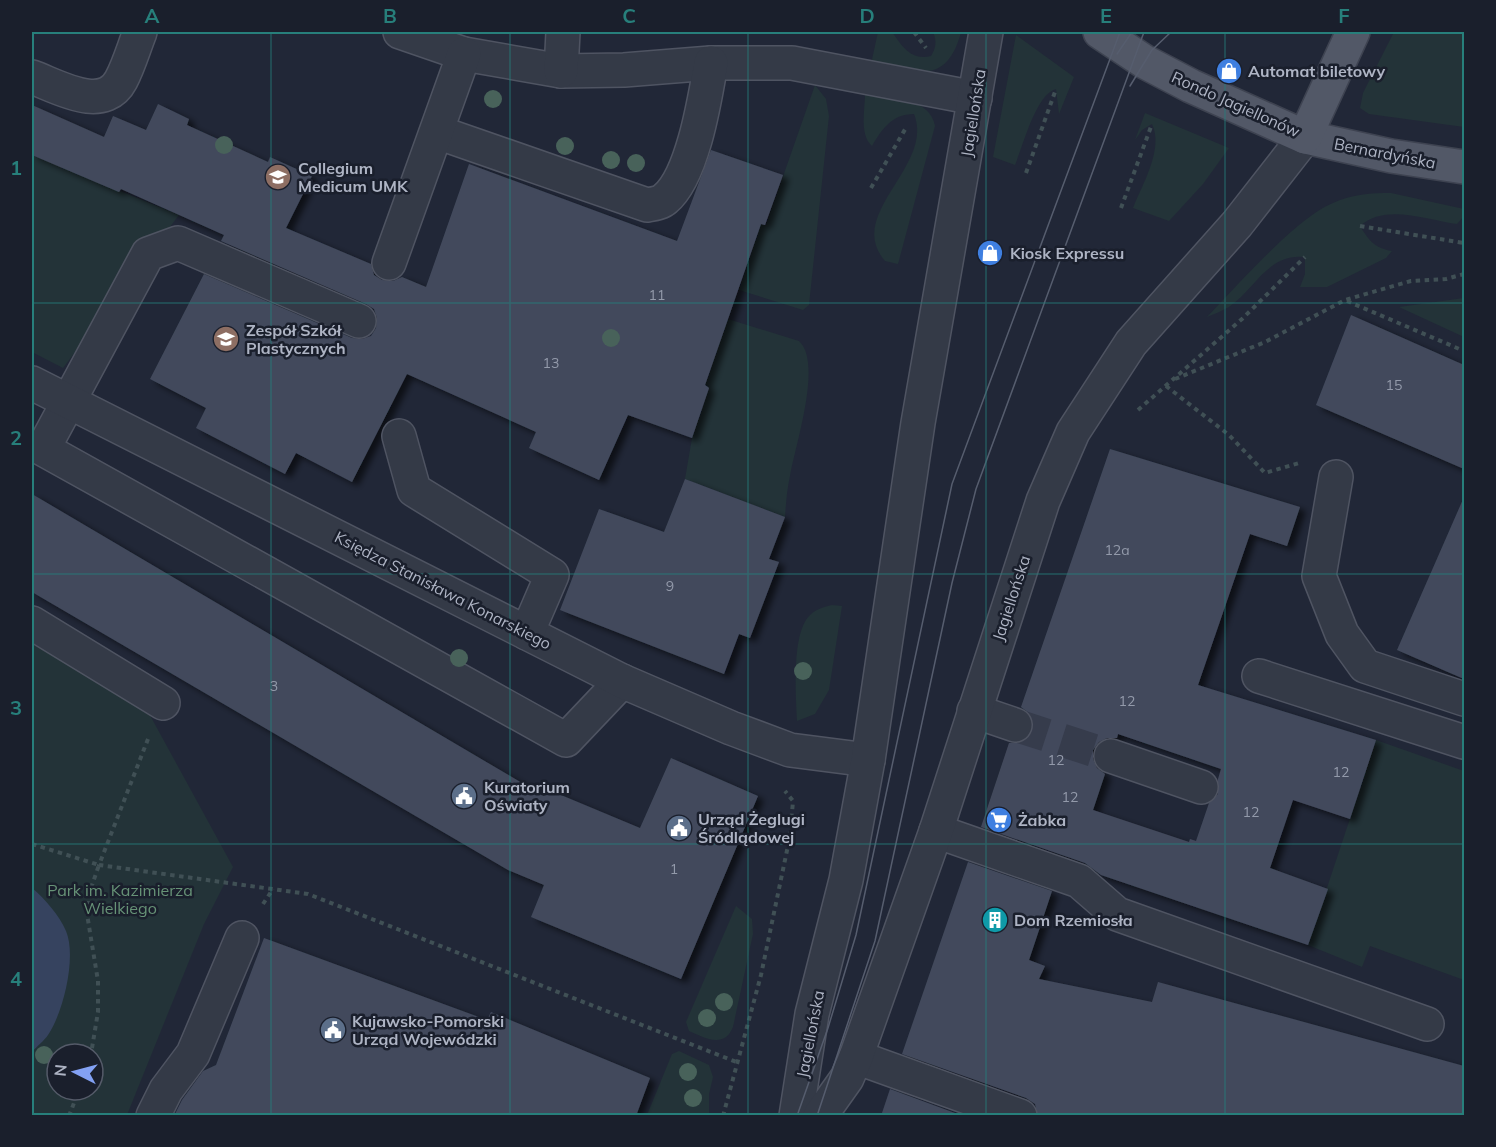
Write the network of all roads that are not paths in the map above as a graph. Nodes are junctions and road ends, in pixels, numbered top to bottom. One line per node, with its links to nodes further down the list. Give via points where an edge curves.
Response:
1 (140, 32): 10 (street, via 120,82 106,95 86,97)
2 (400, 32): 7 (street)
3 (563, 32): 9 (street)
4 (986, 32): 11 (street, Jagiellońska)
5 (1100, 32): 13 (main road, Rondo Jagiellonów, via 1191,86)
6 (1353, 32): 13 (main road, Rondo Jagiellonów)
7 (461, 46): 9 (street); 12 (street)
8 (711, 63): 9 (street); 11 (street, via 792,63); 12 (street, via 698,135 664,200 647,205)
9 (561, 71)
10 (32, 77)
11 (975, 98): 31 (street, Jagiellońska, via 918,423)
12 (437, 132): 15 (street)
13 (1305, 137): 14 (main road, Bernardyńska); 27 (street, Jagiellońska, via 1237,224 1131,343 1073,432 1043,501)
14 (1464, 167)
15 (389, 263)
16 (359, 321): 18 (street, via 178,243 148,254)
17 (34, 390): 18 (street, Księdza Stanisława Konarskiego)
18 (69, 401): 22 (street, Księdza Stanisława Konarskiego); 24 (street, via 43,449 566,740)
19 (399, 436): 22 (street, via 414,490 552,575)
20 (1336, 477): 25 (street, via 1319,576 1342,634 1365,666)
21 (32, 623): 26 (street)
22 (527, 633): 24 (street, Księdza Stanisława Konarskiego)
23 (1259, 676): 29 (street)
24 (622, 681): 31 (street, Księdza Stanisława Konarskiego, via 790,750)
25 (1464, 699)
26 (163, 704)
27 (974, 711): 28 (street); 33 (street, Jagiellońska)
28 (1015, 725)
29 (1464, 742)
30 (1111, 756): 32 (street)
31 (868, 760): 38 (street, Jagiellońska, via 846,880 812,1014)
32 (1201, 787)
33 (936, 831): 35 (street, via 1079,881 1117,914); 36 (street, Jagiellońska)
34 (242, 938): 37 (street, via 193,1054 166,1090)
35 (1426, 1024)
36 (856, 1057): 39 (street, Jagiellońska, via 847,1078); 40 (street)
37 (153, 1116)
38 (796, 1116)
39 (820, 1116)
40 (1020, 1116)

